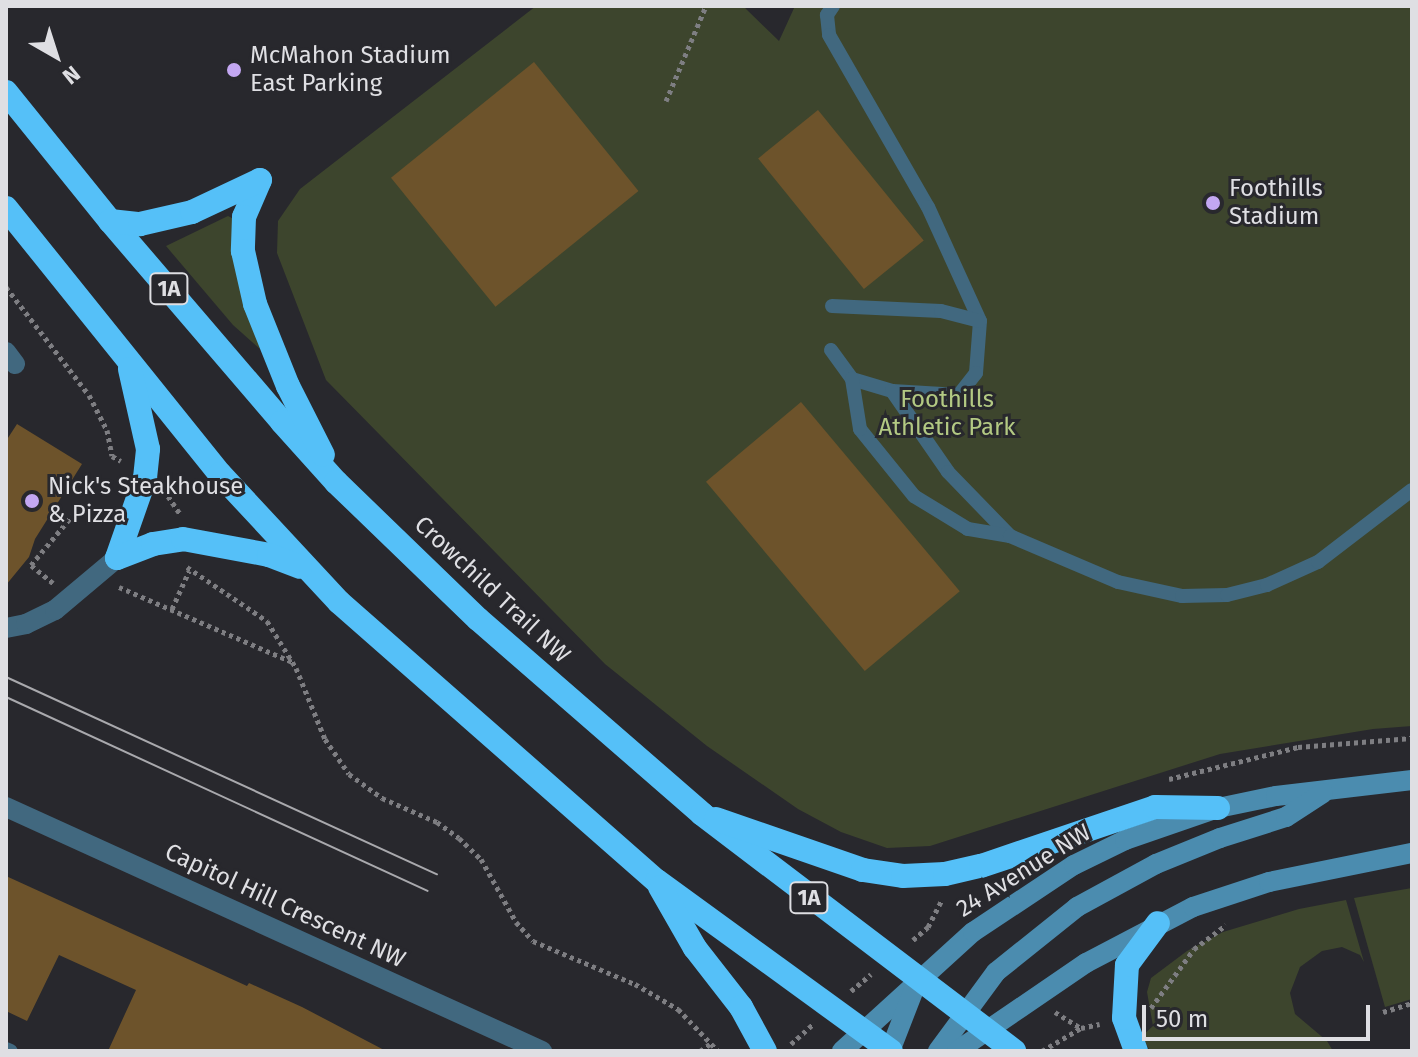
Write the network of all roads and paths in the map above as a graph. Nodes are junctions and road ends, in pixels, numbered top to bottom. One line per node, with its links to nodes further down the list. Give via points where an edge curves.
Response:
1 (706, 6): 4 (path)
2 (833, 6): 9 (lane, via 827,15 829,35 928,207)
3 (6, 92): 6 (highway, Crowchild Trail NW / 1A)
4 (666, 101)
5 (6, 208): 11 (highway)
6 (110, 221): 15 (highway, Crowchild Trail NW / 1A); 15 (highway, via 140,224 192,212 260,180 244,217 243,251 255,304)
7 (6, 287): 14 (path, via 89,395 107,430 112,456)
8 (832, 306): 9 (lane, via 941,311)
9 (980, 321): 13 (lane, via 976,373 959,395)
10 (831, 350): 12 (lane)
11 (128, 363): 21 (highway, via 148,449 145,478); 23 (highway)
12 (852, 379): 13 (lane); 20 (lane, via 860,429 914,496 968,529)
13 (892, 391): 20 (lane, via 948,472)
14 (130, 466)
15 (336, 482): 34 (highway, Crowchild Trail NW / 1A, via 478,619)
16 (162, 490): 19 (path)
17 (1412, 490): 20 (lane, via 1318,562 1267,585 1227,595 1182,596 1118,582)
18 (117, 507): 25 (path, via 72,516 31,565)
19 (184, 523)
20 (1010, 536)
21 (117, 558): 23 (highway, via 183,539 269,555); 28 (street, via 55,610)
22 (184, 562): 24 (path)
23 (307, 570): 36 (highway)
24 (189, 571): 27 (path); 29 (path, via 267,621)
25 (55, 584)
26 (119, 588): 27 (path)
27 (172, 609): 29 (path)
28 (6, 628)
29 (293, 662): 52 (path, via 325,739 349,774 382,798 437,822 459,838 481,859 516,922 533,941 667,1002)
30 (1412, 780): 31 (street, 24 Avenue NW)
31 (1326, 791): 33 (street, 24 Avenue NW); 45 (street, via 1286,817 1220,838 1105,889 996,972)
32 (6, 807): 54 (street, Capitol Hill Crescent NW)
33 (1218, 808): 34 (highway, via 1155,807 981,866 903,876 863,870); 41 (street, 24 Avenue NW, via 1125,840 1074,865 1001,911)
34 (702, 814): 40 (highway, Crowchild Trail NW / 1A)
35 (1412, 853): 39 (street, via 1269,882)
36 (657, 881): 43 (highway); 57 (highway)
37 (946, 891): 40 (path, via 928,927)
38 (1238, 919): 47 (path, via 1200,943 1156,1005)
39 (1158, 923): 51 (street, via 1086,963); 64 (highway, via 1127,965 1124,1018)
40 (889, 960): 41 (highway, Crowchild Trail NW / 1A); 43 (path)
41 (918, 980): 45 (highway, Crowchild Trail NW / 1A); 50 (street, 24 Avenue NW); 59 (street)
42 (1412, 1003): 44 (path)
43 (833, 1006): 50 (highway); 53 (path)
44 (1383, 1012)
45 (964, 1013): 51 (highway, Crowchild Trail NW / 1A); 60 (street)
46 (1057, 1013): 49 (path)
47 (1143, 1014)
48 (1112, 1021): 49 (path)
49 (1081, 1028): 63 (path)
50 (864, 1030): 58 (street, 24 Avenue NW); 59 (highway)
51 (987, 1030): 61 (street); 62 (highway, Crowchild Trail NW / 1A)
52 (710, 1044): 55 (path); 56 (path)
53 (791, 1044)
54 (542, 1051)
55 (700, 1051)
56 (718, 1051)
57 (765, 1051)
58 (842, 1051)
59 (890, 1051)
60 (938, 1051)
61 (957, 1051)
62 (1014, 1051)
63 (1042, 1051)
64 (1136, 1051)

